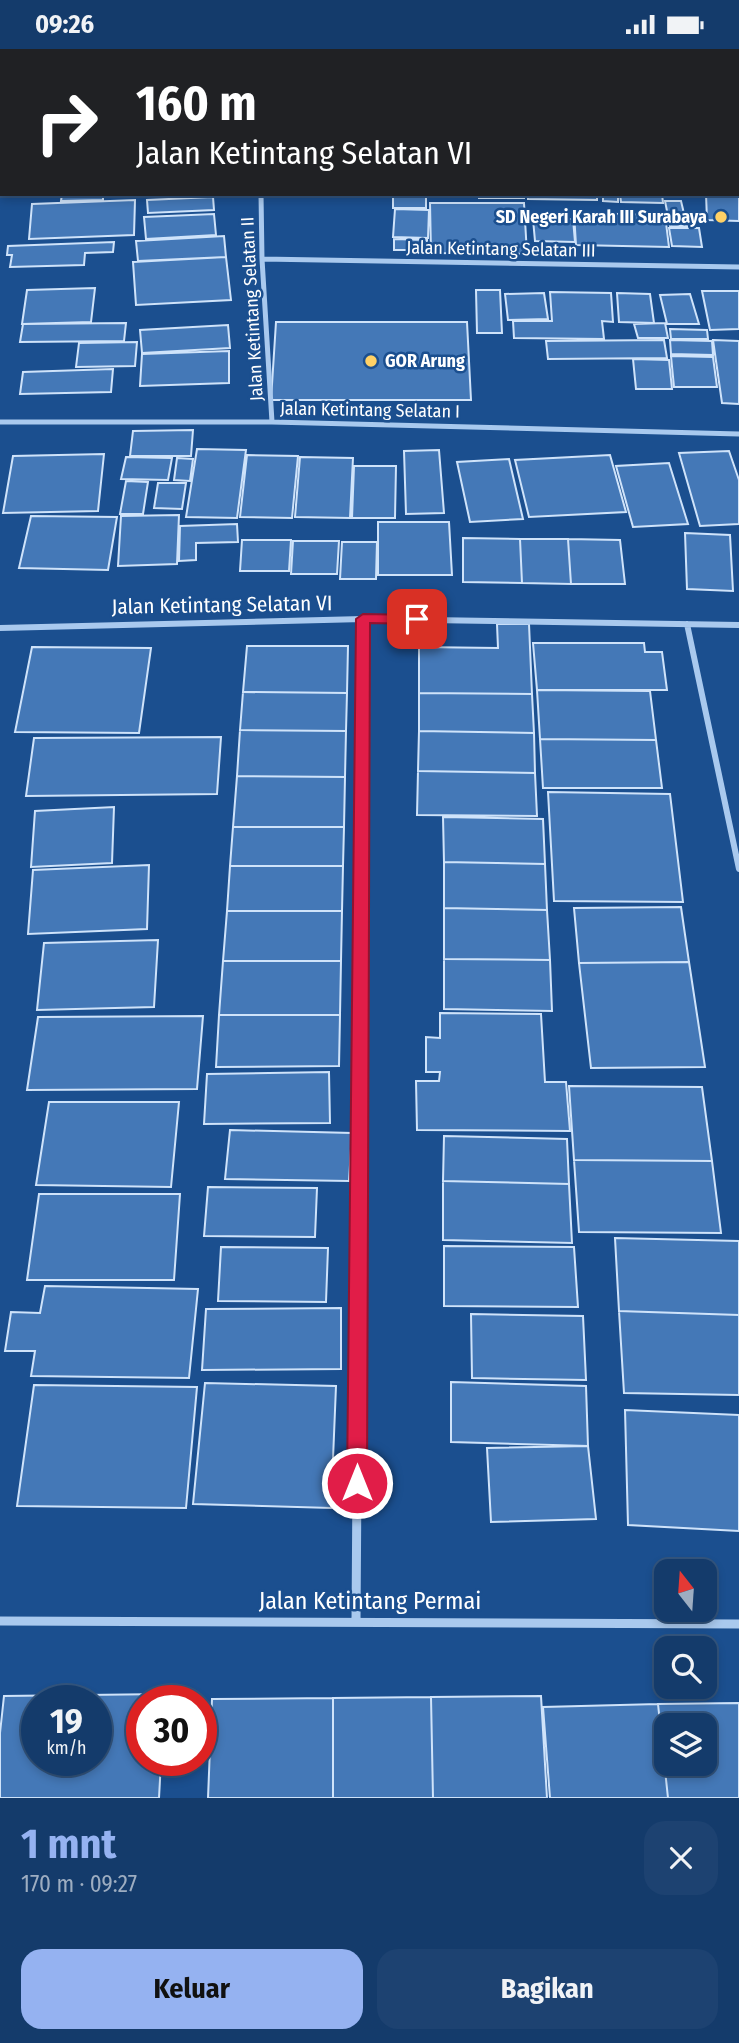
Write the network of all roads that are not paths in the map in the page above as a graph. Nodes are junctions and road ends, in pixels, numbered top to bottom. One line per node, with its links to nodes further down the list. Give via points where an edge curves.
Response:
1 (261, 196): 2 (street, Jalan Ketintang Selatan II)
2 (262, 259): 3 (street, Jalan Ketintang Selatan III); 5 (street, Jalan Ketintang Selatan II)
3 (739, 267)
4 (0, 422): 5 (street, Jalan Ketintang Selatan I)
5 (272, 422): 6 (street, Jalan Ketintang Selatan I)
6 (739, 434)
7 (363, 619): 8 (street, Jalan Ketintang Selatan VI); 10 (street, Jalan Ketintang Selatan VI); 13 (street)
8 (687, 624): 9 (street, Jalan Ketintang Selatan VI); 11 (street)
9 (739, 625)
10 (0, 628)
11 (739, 869)
12 (0, 1621): 13 (street, Jalan Ketintang Permai)
13 (356, 1622): 14 (street, Jalan Ketintang Permai)
14 (739, 1624)

